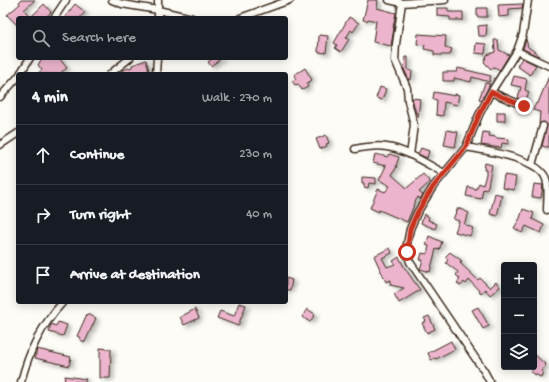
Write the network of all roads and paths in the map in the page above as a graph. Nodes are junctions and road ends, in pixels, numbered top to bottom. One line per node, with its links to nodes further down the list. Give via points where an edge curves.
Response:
1 (66, 0): 10 (street)
2 (112, 0): 9 (street)
3 (158, 0): 9 (street)
4 (290, 0): 13 (street)
5 (389, 0): 8 (street)
6 (445, 0): 8 (street)
7 (528, 0): 14 (street, via 523,34)
8 (402, 3): 31 (street, via 395,60 407,88 415,129)
9 (158, 10): 11 (street); 12 (street)
10 (55, 16)
11 (158, 16)
12 (184, 16)
13 (246, 16)
14 (517, 51): 18 (street); 23 (street)
15 (29, 60): 19 (street)
16 (128, 60): 20 (street)
17 (157, 60): 21 (street)
18 (549, 66)
19 (21, 72)
20 (112, 72)
21 (156, 72)
22 (16, 79): 24 (street)
23 (491, 92): 25 (street); 29 (street)
24 (0, 97)
25 (524, 106)
26 (543, 126): 32 (street)
27 (16, 134): 28 (street)
28 (0, 145)
29 (466, 147): 32 (street, via 504,155); 33 (street)
30 (355, 148): 31 (street, via 387,147)
31 (410, 155): 33 (street)
32 (532, 165): 34 (street, via 543,172 546,178)
33 (444, 173): 37 (street, via 417,213 410,229 407,252 410,262)
34 (547, 210)
35 (61, 304): 36 (street, via 49,318 33,346)
36 (21, 382)
37 (490, 382)

